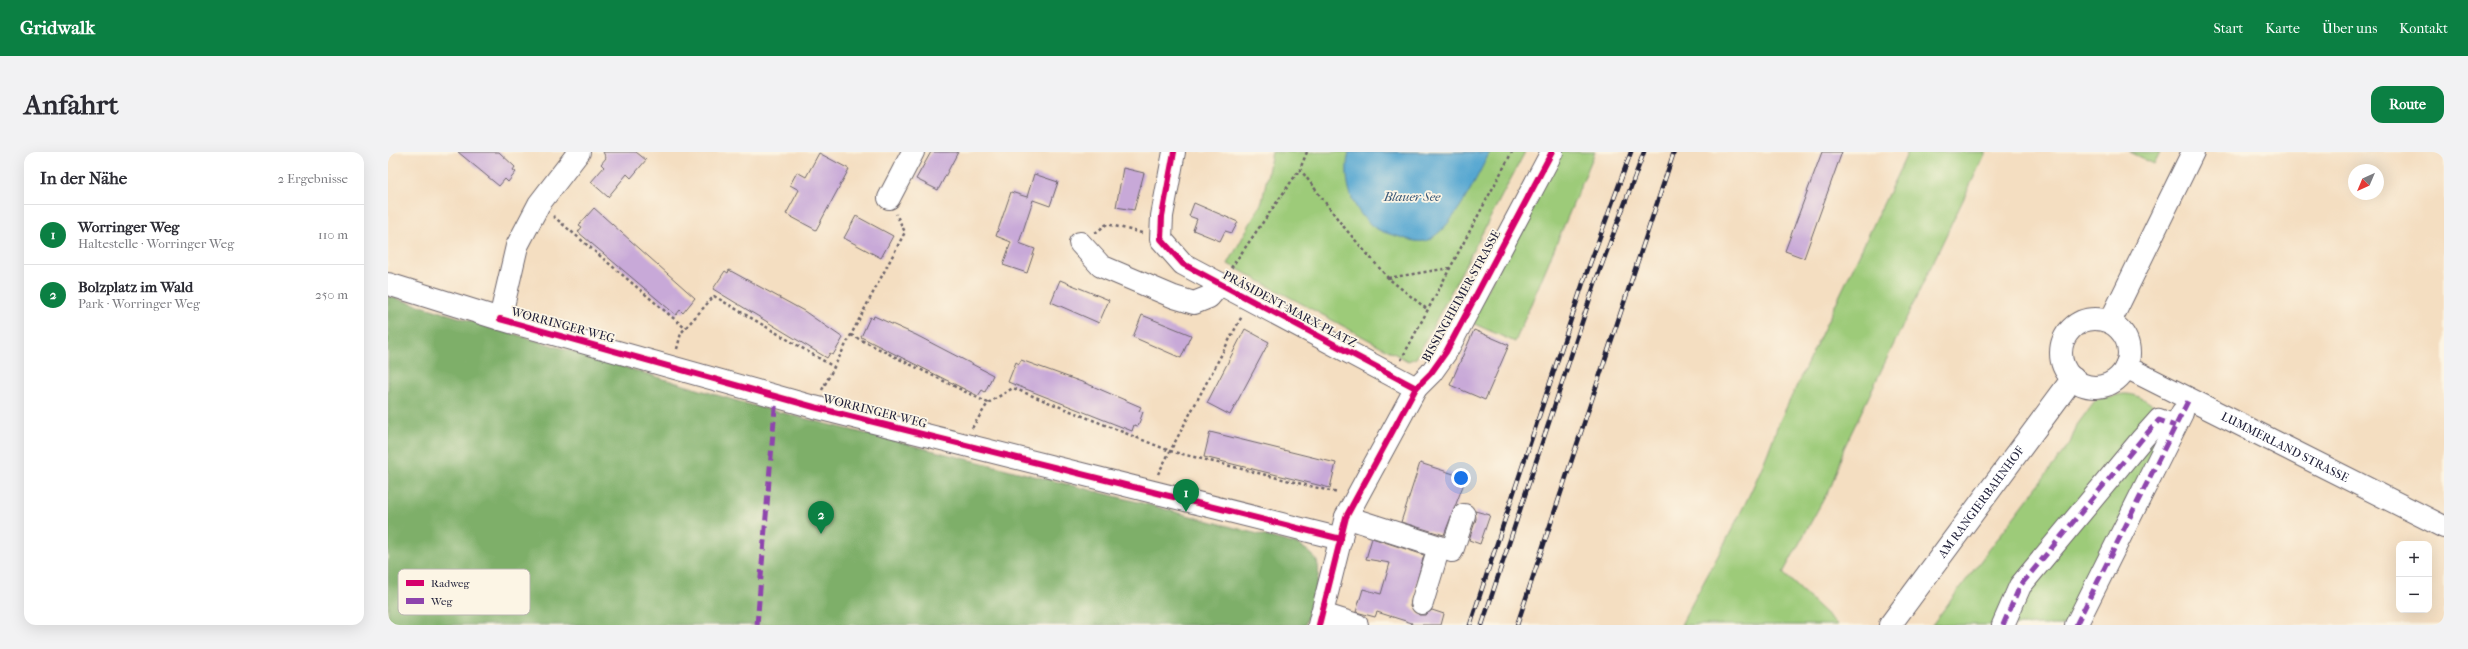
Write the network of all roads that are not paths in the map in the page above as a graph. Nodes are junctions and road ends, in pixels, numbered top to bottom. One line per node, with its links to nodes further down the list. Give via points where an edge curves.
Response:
1 (580, 152): 10 (street, via 539,204 516,246)
2 (914, 152): 6 (street)
3 (1174, 152): 9 (street, PRÄSIDENT-MARX-PLATZ, via 1162,216 1161,239 1183,264)
4 (1552, 152): 14 (street, BISSINGHEIMER STRASSE, via 1446,352 1432,373)
5 (2193, 152): 11 (street)
6 (889, 198)
7 (1080, 244): 9 (street, PRÄSIDENT-MARX-PLATZ, via 1101,266 1194,303 1209,297)
8 (388, 284): 10 (street, WORRINGER WEG)
9 (1220, 284): 14 (street, PRÄSIDENT-MARX-PLATZ)
10 (500, 319): 20 (street, WORRINGER WEG, via 814,407)
11 (2110, 322): 12 (street, via 2118,326 2128,341 2129,359); 13 (street, via 2101,319 2084,320 2069,330 2064,338 2061,355 2065,367)
12 (2126, 367): 13 (street, via 2115,381 2107,385 2089,386); 15 (street, LUMMERLAND STRASSE)
13 (2073, 378): 25 (street, AM RANGIERBAHNHOF)
14 (1416, 388): 17 (street, BISSINGHEIMER STRASSE)
15 (2189, 399): 16 (street); 19 (street, LUMMERLAND STRASSE)
16 (2175, 426): 26 (street, via 2159,420 2142,439 2020,586); 27 (street)
17 (1351, 507): 20 (street, BISSINGHEIMER STRASSE); 21 (street)
18 (1464, 515): 21 (street, via 1452,551)
19 (2444, 527)
20 (1341, 539): 23 (street, BISSINGHEIMER STRASSE)
21 (1439, 547): 22 (street)
22 (1422, 603)
23 (1320, 619): 24 (street)
24 (1357, 625)
25 (1890, 625)
26 (2003, 625)
27 (2076, 625)

